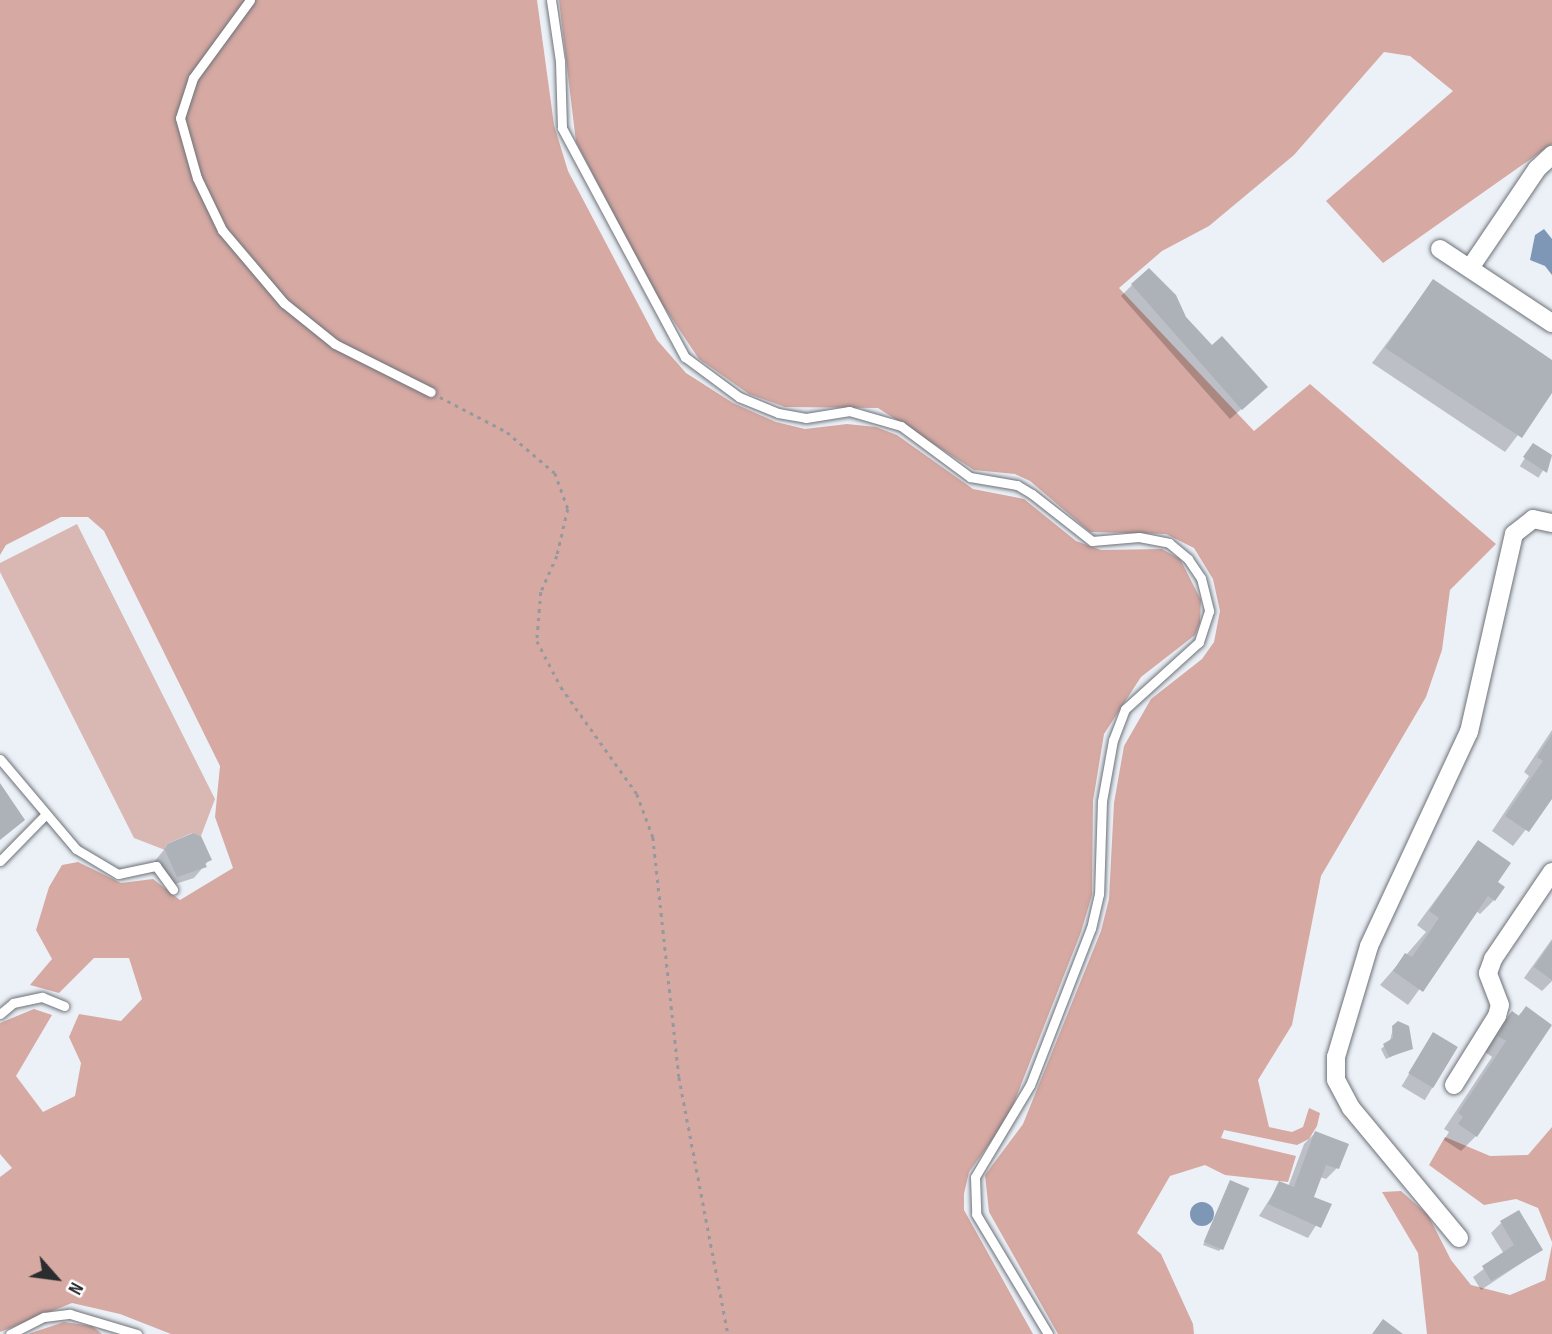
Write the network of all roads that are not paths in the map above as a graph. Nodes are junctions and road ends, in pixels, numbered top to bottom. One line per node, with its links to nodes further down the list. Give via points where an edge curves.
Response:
1 (250, 0): 7 (lane, via 193,78 180,118 197,178 222,230 285,303 335,344)
2 (551, 0): 20 (lane, via 560,61 562,128 685,357 739,397 778,413 806,418 849,411 901,426 970,477 1017,485 1032,494 1092,541 1139,537 1169,543 1188,559 1200,578 1209,611 1199,642 1125,709 1113,740 1102,802 1099,894 1091,928 1026,1094 975,1177 976,1214)
3 (1552, 155): 5 (street, via 1537,169)
4 (1440, 249): 5 (street)
5 (1470, 268): 6 (street)
6 (1552, 323)
7 (430, 392)
8 (1552, 523): 17 (street, via 1534,519 1514,534 1469,732 1369,946 1336,1057 1336,1080 1351,1108)
9 (0, 759): 10 (lane)
10 (45, 815): 11 (lane); 13 (lane, via 76,849 102,866 118,874 156,866)
11 (0, 861)
12 (1552, 872): 16 (street, via 1493,960 1488,973 1500,1005 1497,1016)
13 (173, 889)
14 (64, 1006): 15 (lane, via 42,997 13,1003)
15 (0, 1014)
16 (1454, 1086)
17 (1459, 1238)
18 (10, 1334): 19 (lane, via 44,1317 70,1314)
19 (138, 1334)
20 (1048, 1334)

